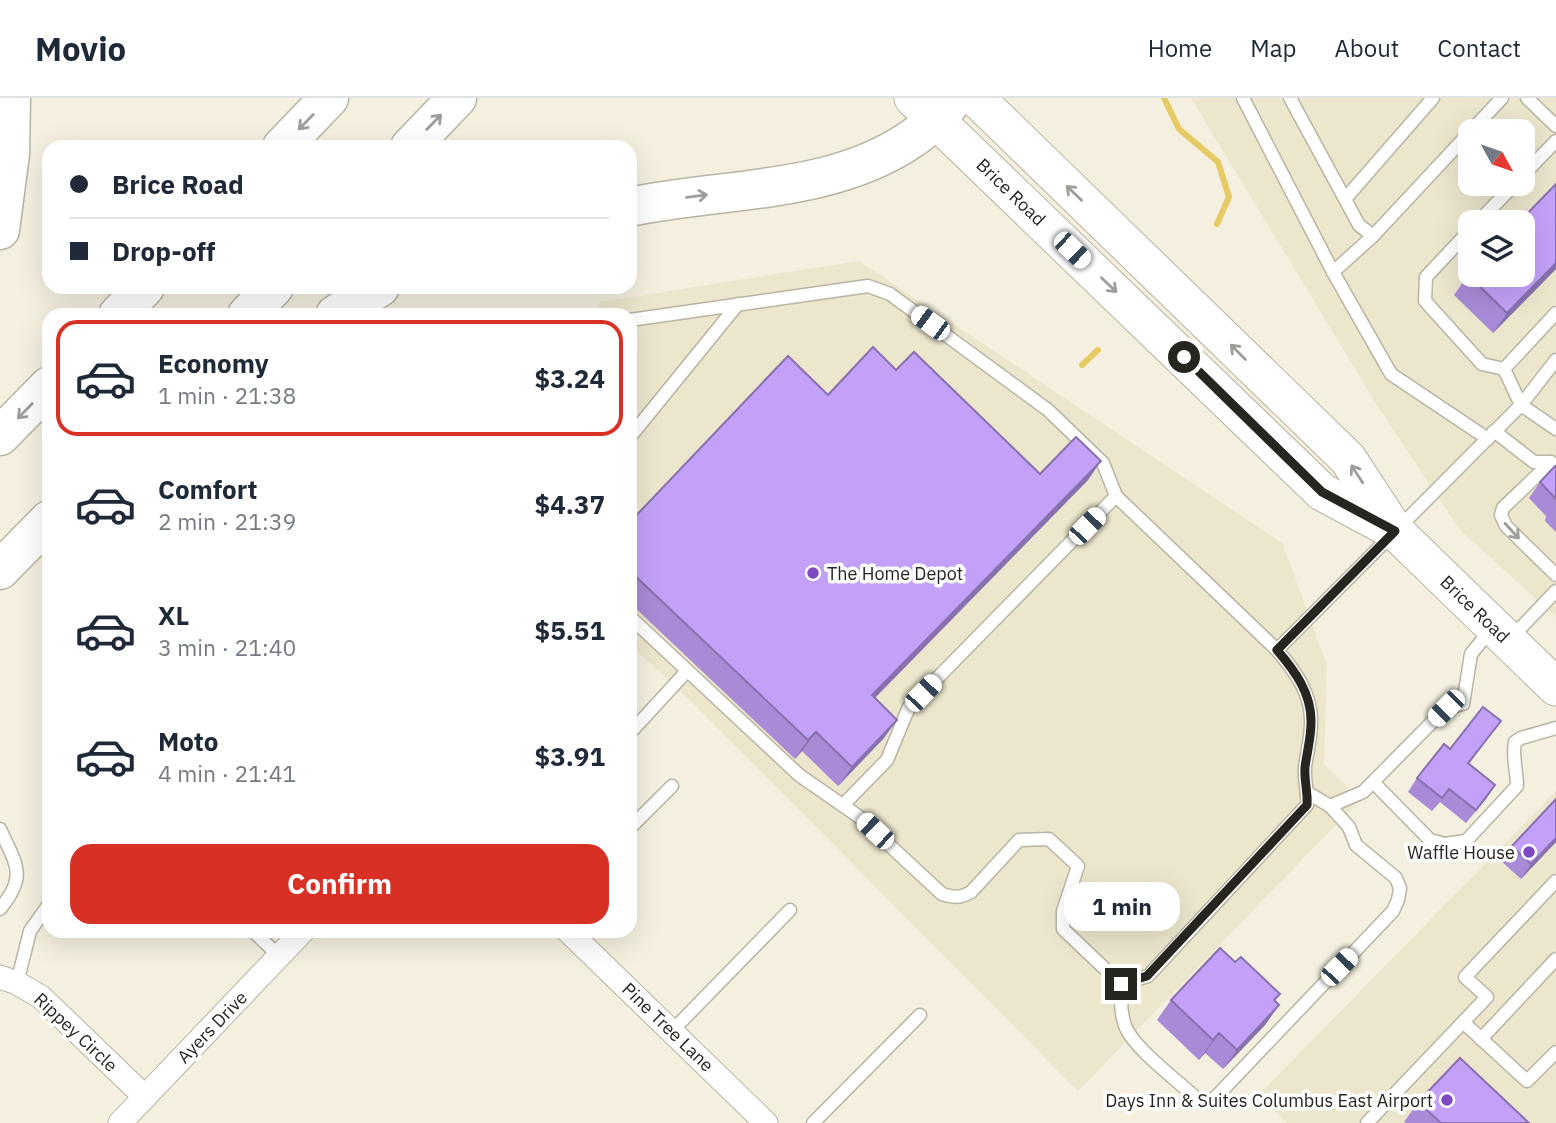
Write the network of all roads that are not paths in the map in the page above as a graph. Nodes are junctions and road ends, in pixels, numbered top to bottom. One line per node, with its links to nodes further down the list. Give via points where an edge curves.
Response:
1 (11, 98): 22 (highway, via 10,154)
2 (330, 98): 13 (highway, one-way to 13)
3 (457, 98): 14 (highway, one-way to 3)
4 (976, 98): 46 (main road, Brice Road, one-way to 4, via 1348,459)
5 (1243, 98): 25 (lane)
6 (1290, 98): 19 (lane)
7 (1433, 98): 19 (lane)
8 (1502, 98): 11 (lane)
9 (1527, 98): 12 (lane)
10 (934, 105): 20 (highway, one-way to 10, via 822,177 888,153 913,138); 46 (main road, Brice Road, one-way to 46, via 1322,492)
11 (1483, 119)
12 (1556, 126)
13 (289, 140)
14 (417, 140)
15 (1556, 141): 17 (lane)
16 (1458, 146): 23 (lane)
17 (1535, 163)
18 (1503, 196): 21 (lane)
19 (1345, 199): 23 (lane, via 1359,225)
20 (637, 206)
21 (1490, 210)
22 (0, 230)
23 (1373, 236): 25 (lane)
24 (1458, 243): 36 (lane, via 1426,277 1425,301 1482,364)
25 (1333, 272): 41 (lane, via 1391,373)
26 (138, 294): 30 (highway)
27 (267, 294): 31 (highway)
28 (369, 294): 32 (highway)
29 (738, 304): 34 (lane); 39 (lane); 44 (lane, via 868,286 890,294 1048,410 1103,463)
30 (125, 308)
31 (254, 308)
32 (346, 308)
33 (1556, 313): 36 (lane)
34 (637, 319)
35 (1556, 360): 38 (lane)
36 (1504, 369): 38 (lane)
37 (42, 393): 42 (highway, one-way to 42)
38 (1521, 405): 40 (lane); 41 (lane)
39 (637, 428)
40 (1556, 429)
41 (1491, 435): 43 (lane, via 1534,462); 46 (lane)
42 (0, 436)
43 (1553, 465): 49 (lane, one-way to 49, via 1503,508 1501,515 1506,526)
44 (1116, 496): 53 (lane); 61 (lane, via 909,707 887,760)
45 (42, 528): 48 (highway)
46 (1395, 531): 52 (main road, Brice Road); 53 (lane)
47 (42, 542): 48 (highway)
48 (0, 573)
49 (1556, 575)
50 (1556, 592): 52 (lane)
51 (637, 624): 54 (lane)
52 (1501, 633): 55 (main road, Brice Road); 58 (lane, via 1471,654 1464,704 1446,708)
53 (1277, 650): 60 (lane, via 1293,669 1309,702 1304,771)
54 (688, 671): 56 (lane); 61 (lane, via 799,775)
55 (1556, 687)
56 (637, 726)
57 (1556, 728): 58 (lane, via 1515,742 1517,786 1466,841 1446,844 1430,840)
58 (1373, 782): 62 (lane, via 1363,792)
59 (672, 786): 63 (lane)
60 (1308, 793): 62 (lane); 75 (lane, via 1307,805 1297,818 1147,976)
61 (843, 805): 75 (lane, via 942,894 953,898 971,892 1019,840 1049,839 1078,866 1063,911 1063,929)
62 (1330, 806): 75 (lane, via 1349,827 1356,845 1396,878 1398,900 1393,911 1215,1098 1206,1102 1196,1098 1136,1044 1126,1028)
63 (637, 821)
64 (0, 829): 66 (lane, via 19,871 15,888)
65 (1556, 881): 77 (lane, via 1465,977 1487,997)
66 (0, 909)
67 (790, 910): 78 (lane)
68 (42, 914): 74 (lane)
69 (260, 938): 72 (lane)
70 (296, 938): 72 (street, Ayers Drive)
71 (575, 938): 78 (street, Pine Tree Lane)
72 (279, 956): 81 (street, Ayers Drive)
73 (1556, 959): 79 (lane)
74 (9, 980): 81 (street, Rippey Circle, via 41,997)
75 (1121, 984)
76 (920, 1015): 84 (lane)
77 (1463, 1022): 79 (lane); 85 (lane)
78 (672, 1031): 83 (street, Pine Tree Lane)
79 (1481, 1039): 80 (lane, via 1527,1081)
80 (1556, 1052)
81 (145, 1097): 82 (street, Ayers Drive)
82 (120, 1123)
83 (766, 1123)
84 (813, 1123)
85 (1367, 1123)

